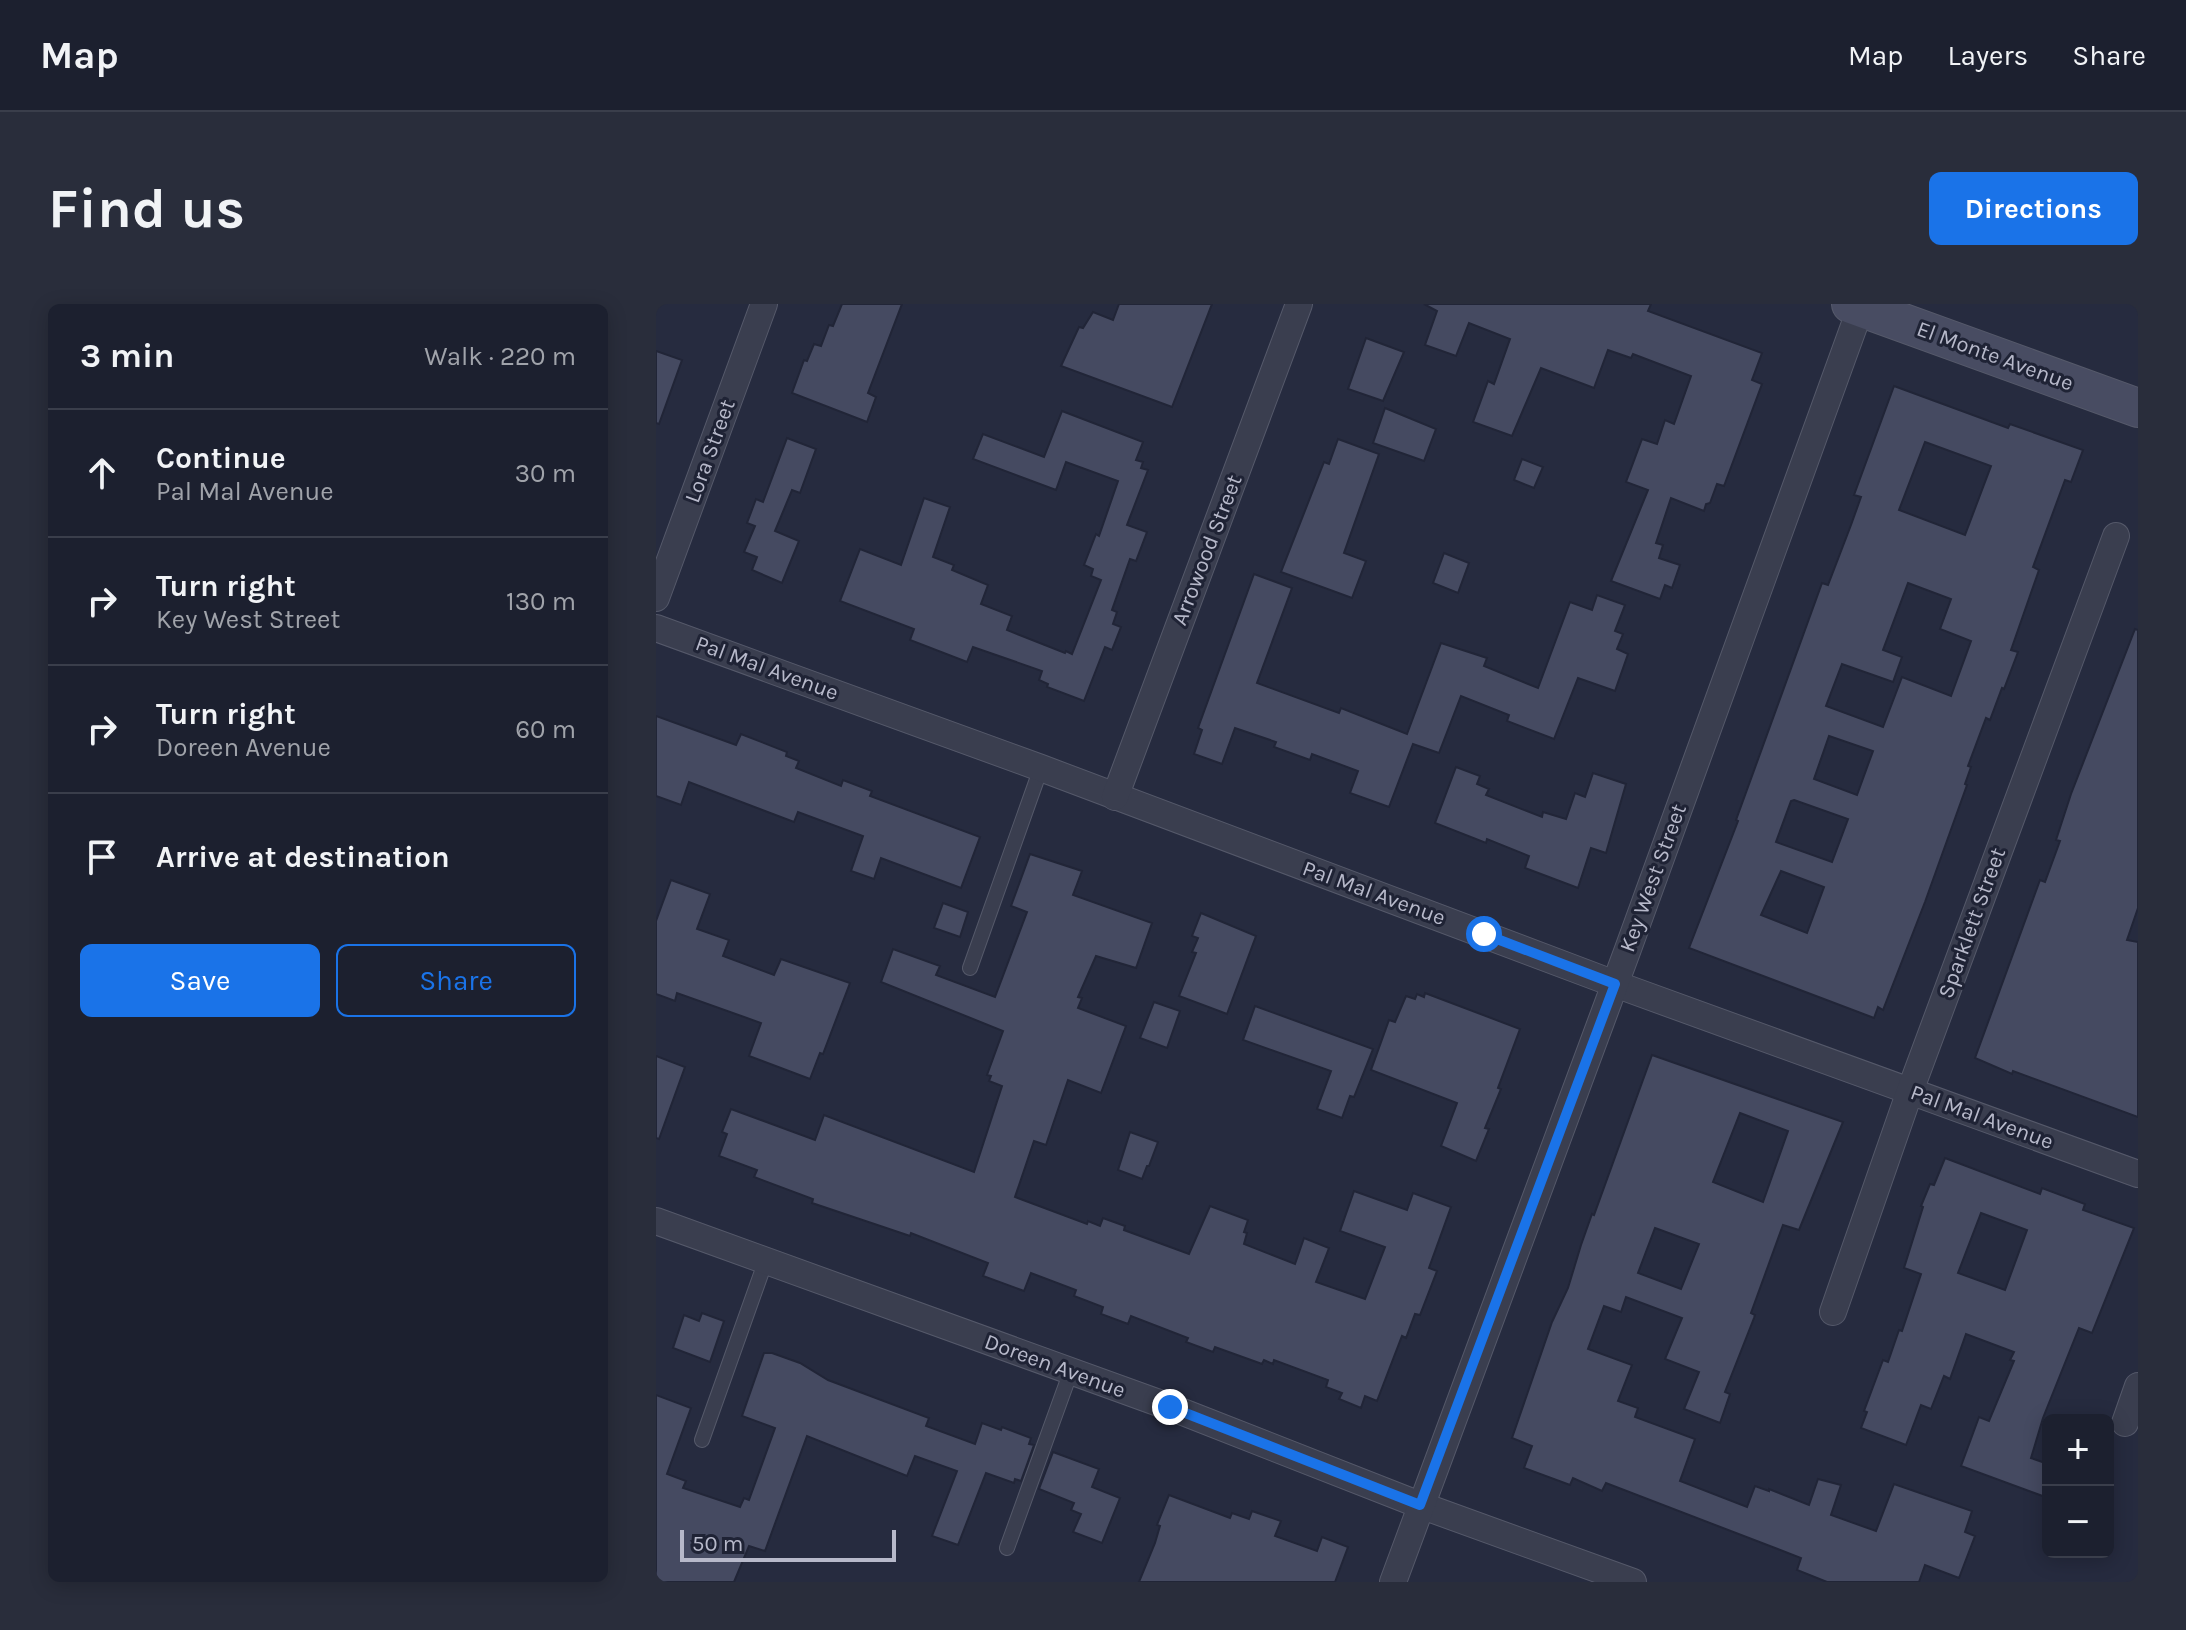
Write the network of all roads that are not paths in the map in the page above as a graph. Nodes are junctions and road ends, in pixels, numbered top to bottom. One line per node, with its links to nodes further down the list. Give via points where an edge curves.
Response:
1 (764, 304): 6 (street, Lora Street)
2 (1299, 304): 9 (street, Arrowood Street)
3 (1858, 305): 4 (street, El Monte Avenue); 11 (street, Key West Street)
4 (2138, 408)
5 (2116, 536): 12 (street, Sparklett Street)
6 (656, 598)
7 (656, 628): 8 (street, Pal Mal Avenue)
8 (1041, 768): 9 (street, Pal Mal Avenue); 10 (lane)
9 (1115, 797): 11 (street, Pal Mal Avenue)
10 (970, 968)
11 (1615, 984): 12 (street, Pal Mal Avenue); 21 (street, Key West Street)
12 (1910, 1091): 13 (street, Pal Mal Avenue); 16 (street, Sparklett Street)
13 (2138, 1174)
14 (656, 1221): 15 (street, Doreen Avenue)
15 (766, 1260): 17 (street, Doreen Avenue); 20 (lane)
16 (1833, 1312)
17 (1071, 1371): 21 (street, Doreen Avenue); 22 (lane)
18 (2138, 1386): 19 (street)
19 (2125, 1423)
20 (702, 1440)
21 (1420, 1505): 23 (street, Key West Street); 24 (street, Doreen Avenue)
22 (1007, 1548)
23 (1393, 1582)
24 (1633, 1582)

